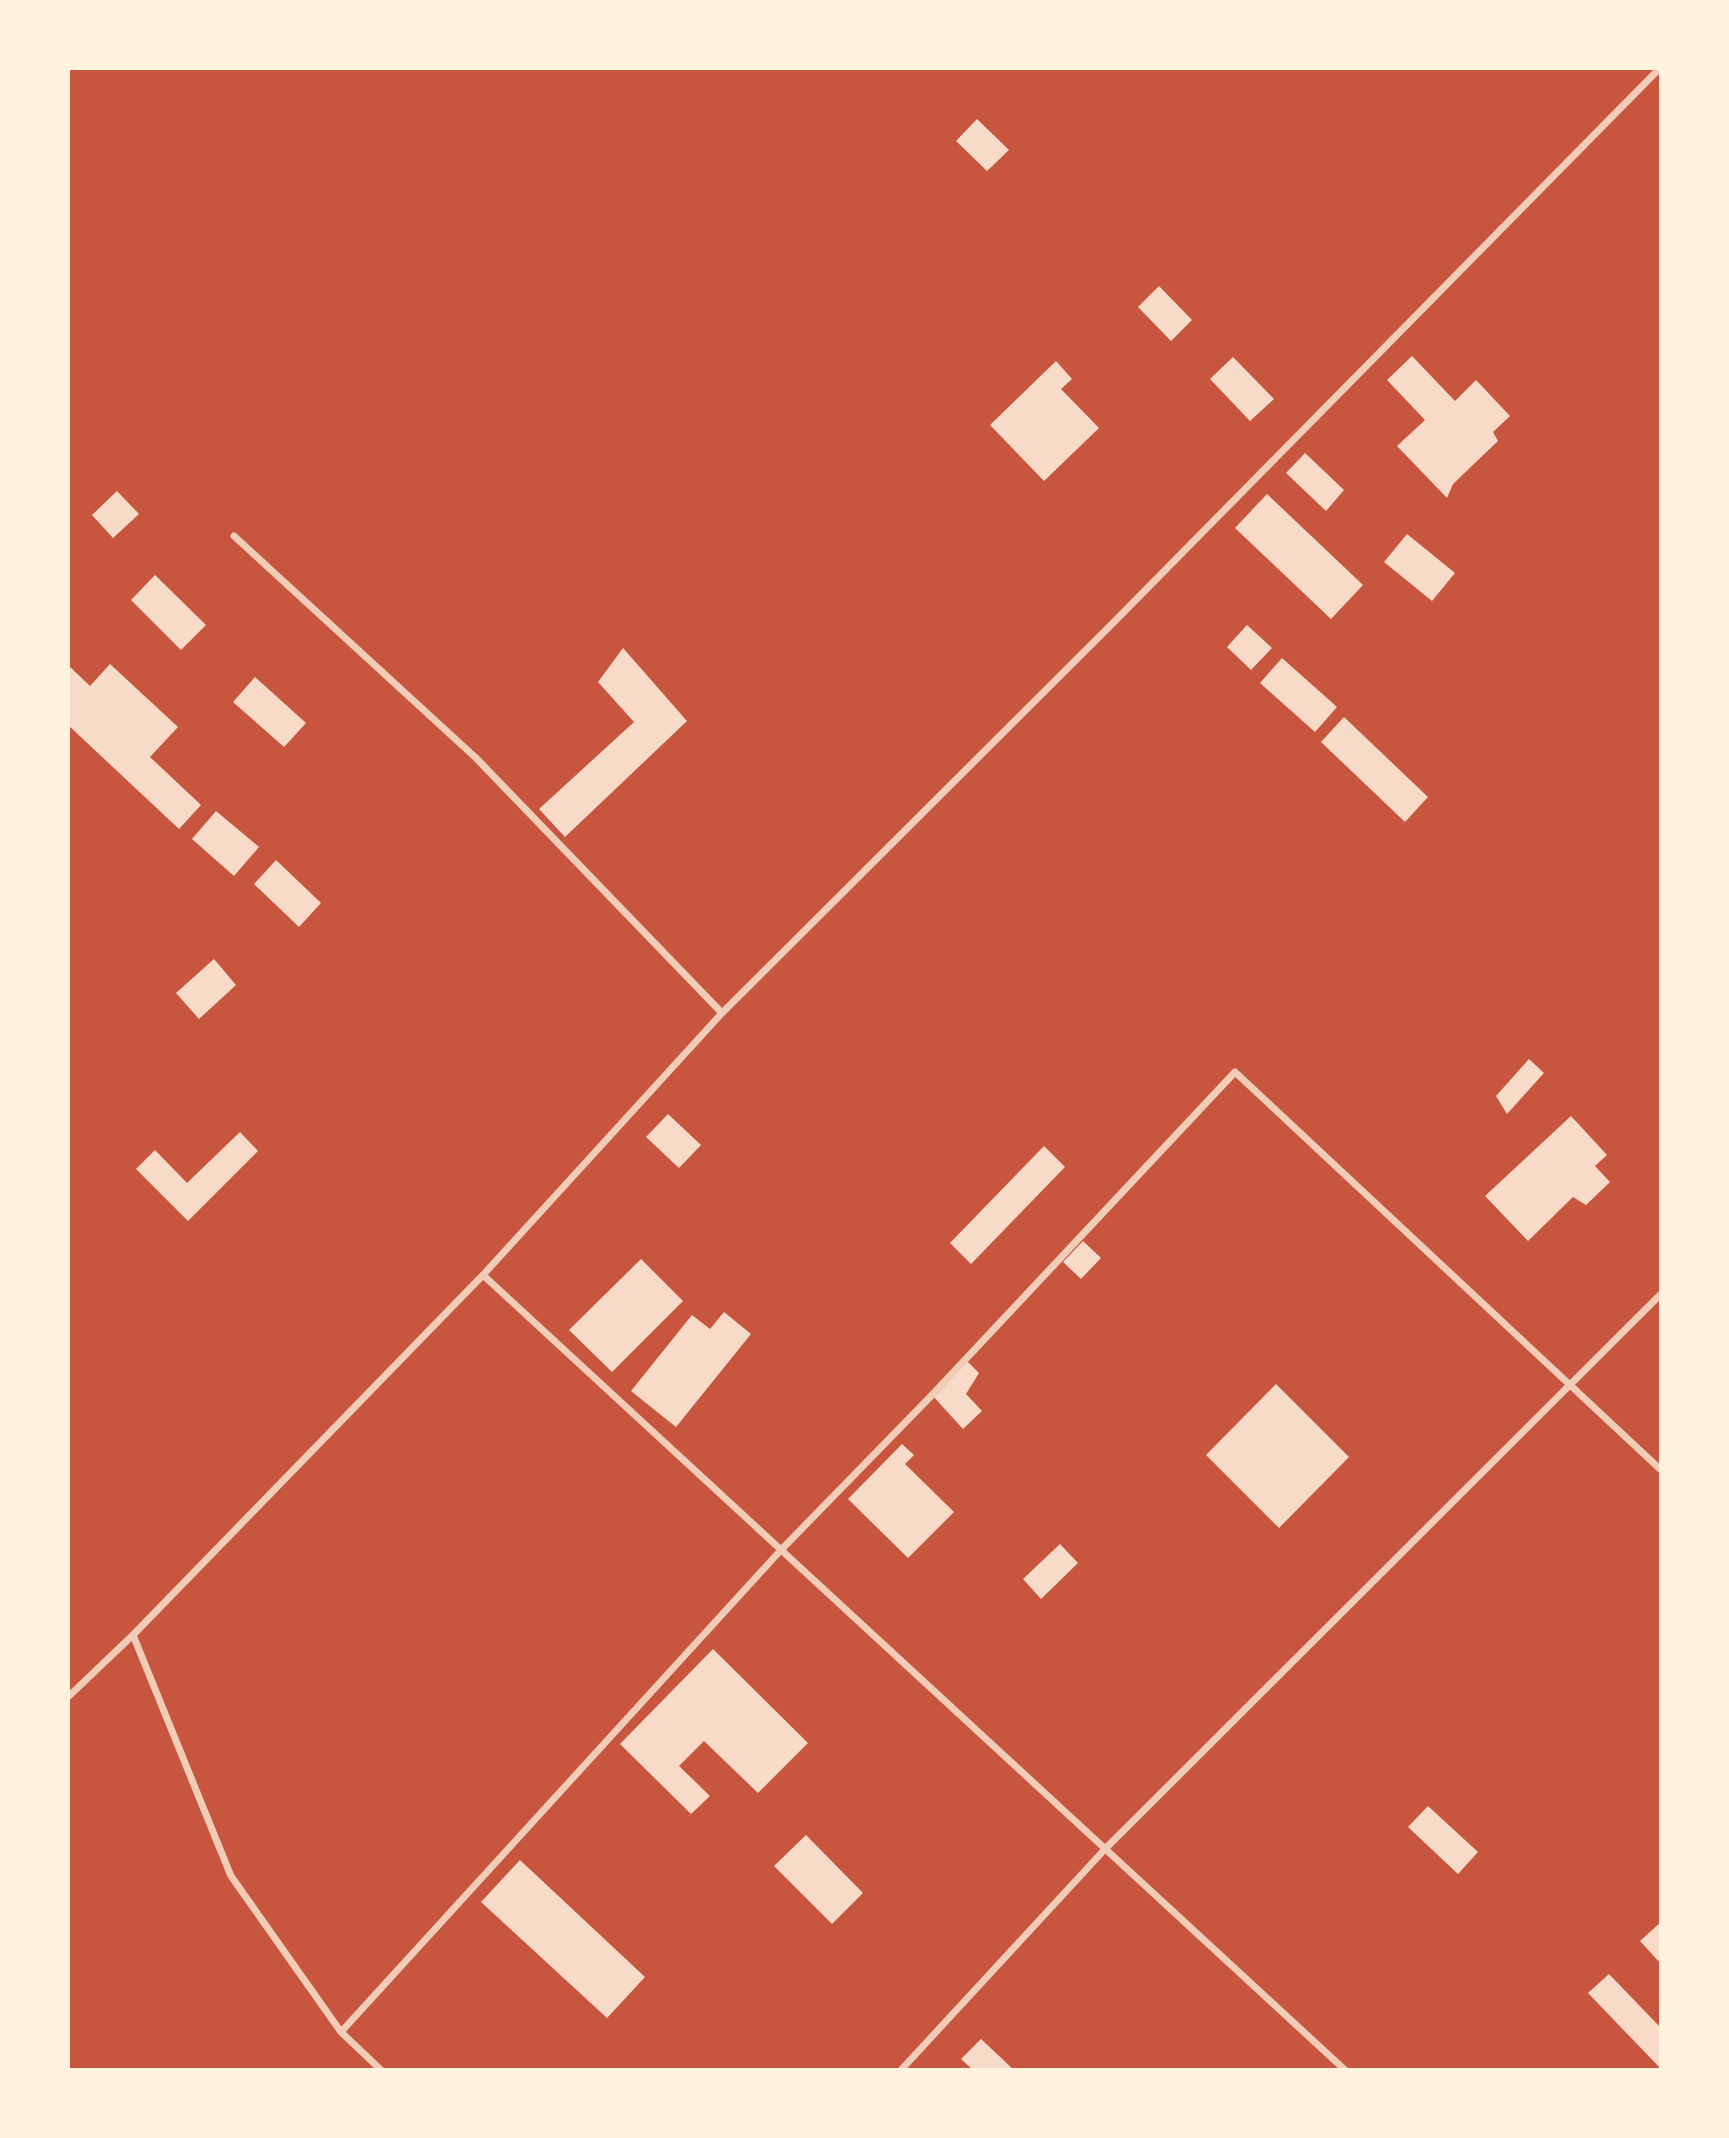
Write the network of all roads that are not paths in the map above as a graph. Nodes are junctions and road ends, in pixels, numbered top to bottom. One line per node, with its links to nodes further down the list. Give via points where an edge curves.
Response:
1 (1660, 68): 3 (street)
2 (234, 536): 3 (street, via 476,758)
3 (722, 1013): 4 (street)
4 (483, 1275): 8 (street); 9 (street)
5 (1661, 1294): 6 (street)
6 (1569, 1387): 7 (street); 8 (street, via 1235,1072); 11 (street)
7 (1661, 1470)
8 (780, 1551): 11 (street); 12 (street)
9 (133, 1635): 10 (street); 12 (street, via 231,1876)
10 (68, 1697)
11 (1106, 1848): 14 (street); 15 (street)
12 (341, 2032): 13 (street)
13 (380, 2070)
14 (901, 2070)
15 (1345, 2070)

